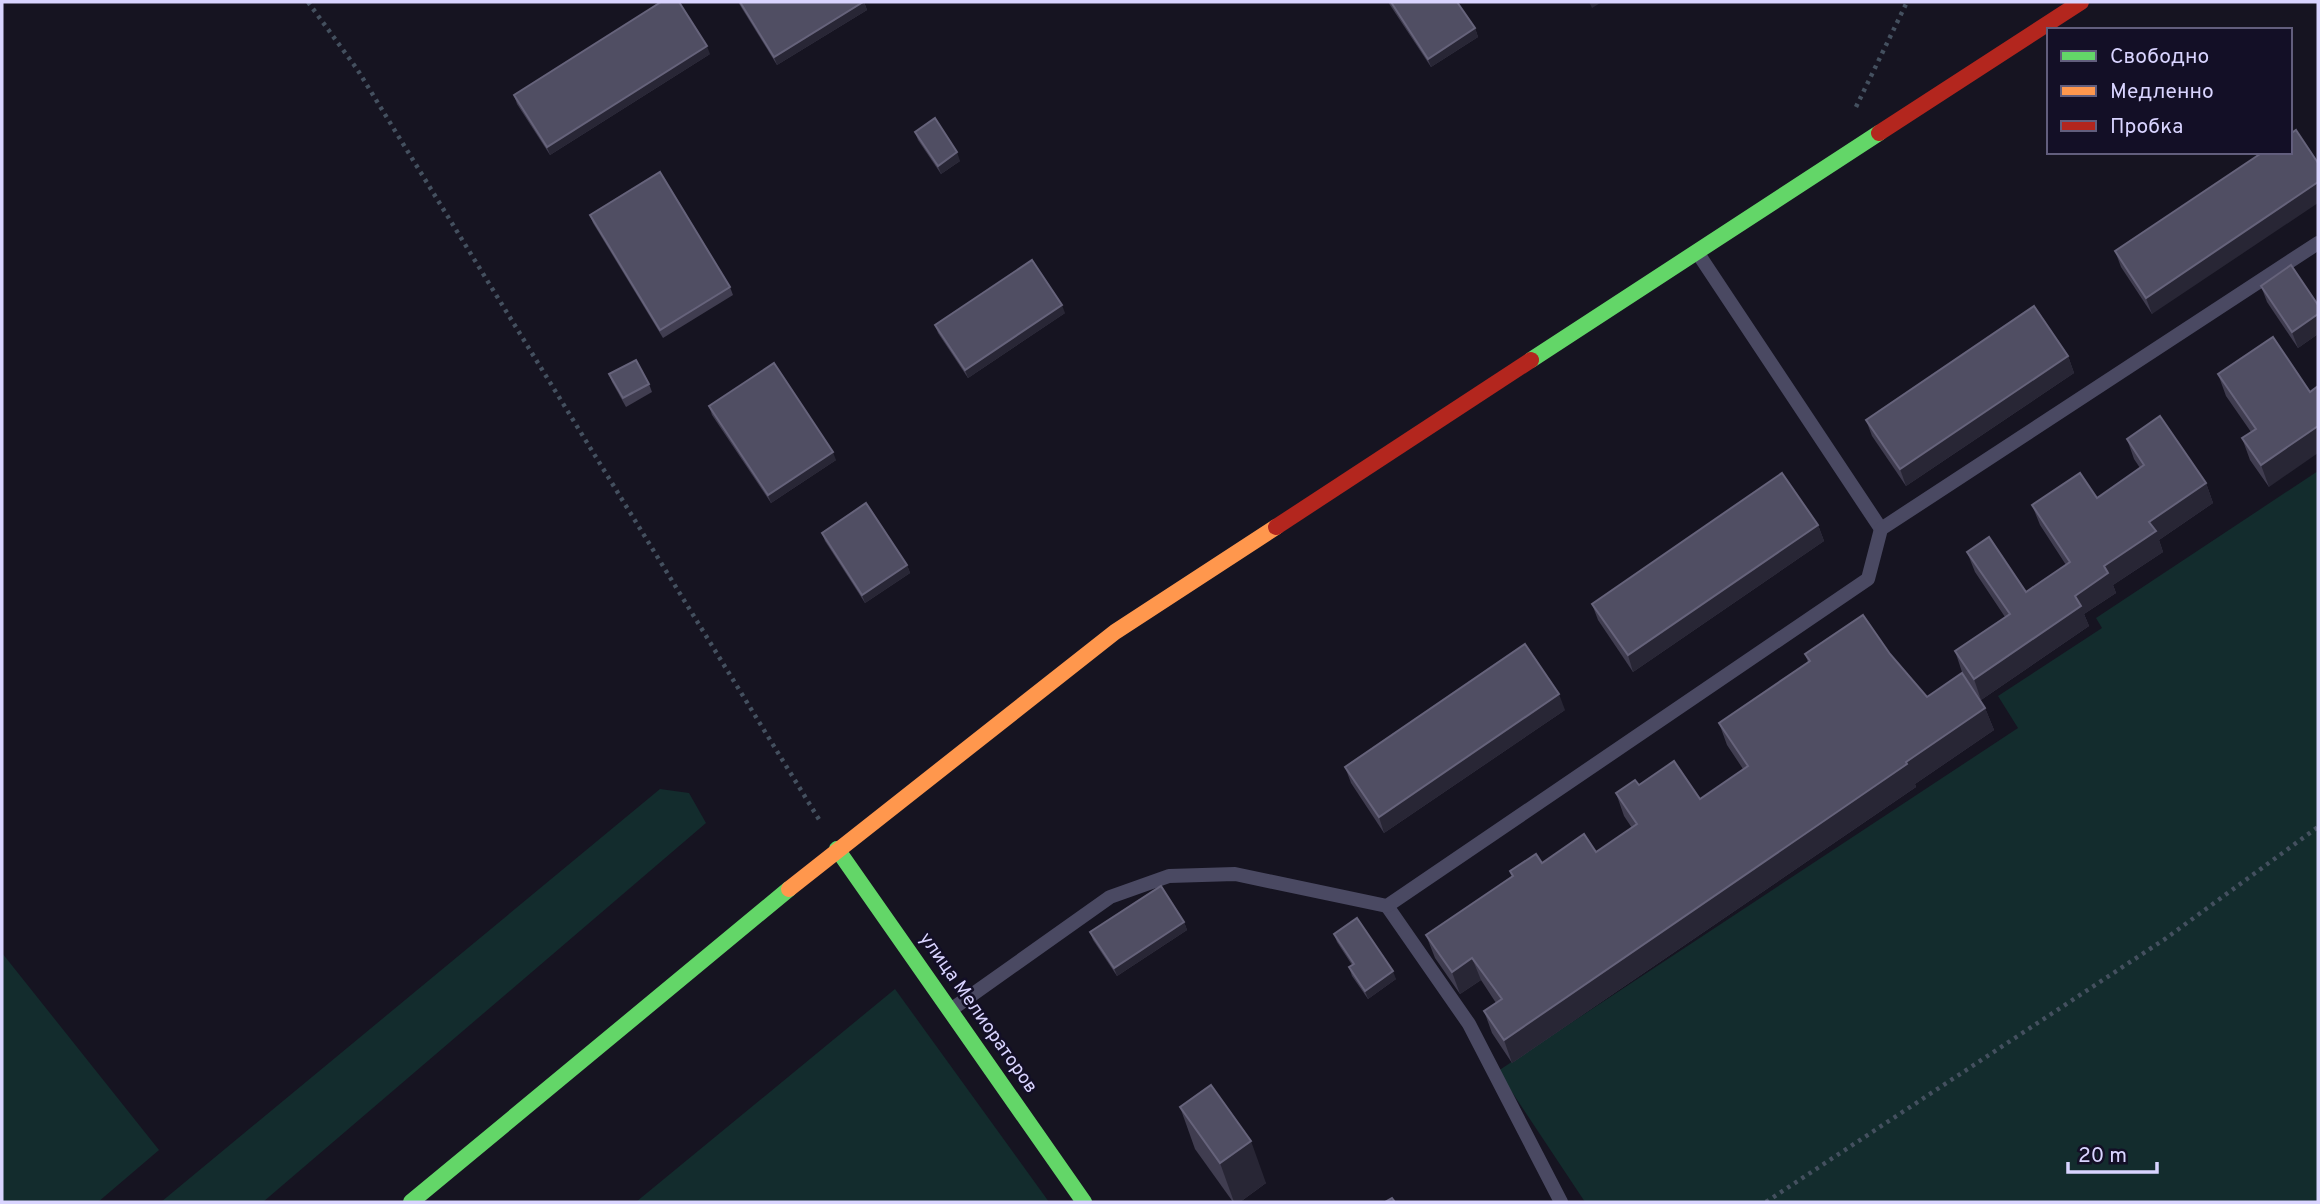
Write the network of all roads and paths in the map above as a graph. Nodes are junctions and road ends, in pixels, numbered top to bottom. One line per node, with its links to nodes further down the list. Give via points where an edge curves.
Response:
1 (308, 2): 9 (path, via 357,68)
2 (1907, 2): 4 (path)
3 (2081, 2): 6 (main road)
4 (1853, 114)
5 (2318, 243): 7 (lane)
6 (1696, 251): 7 (lane); 9 (main road, via 1115,632)
7 (1881, 529): 10 (lane, via 1868,579)
8 (2318, 827): 15 (path, via 2165,939)
9 (836, 849): 11 (main road, улица Мелиораторов); 12 (main road)
10 (1387, 906): 11 (lane, via 1235,874 1169,876 1110,897); 14 (lane, via 1469,1024)
11 (950, 1010): 13 (main road, улица Мелиораторов)
12 (411, 1202)
13 (1084, 1202)
14 (1561, 1202)
15 (1766, 1202)

